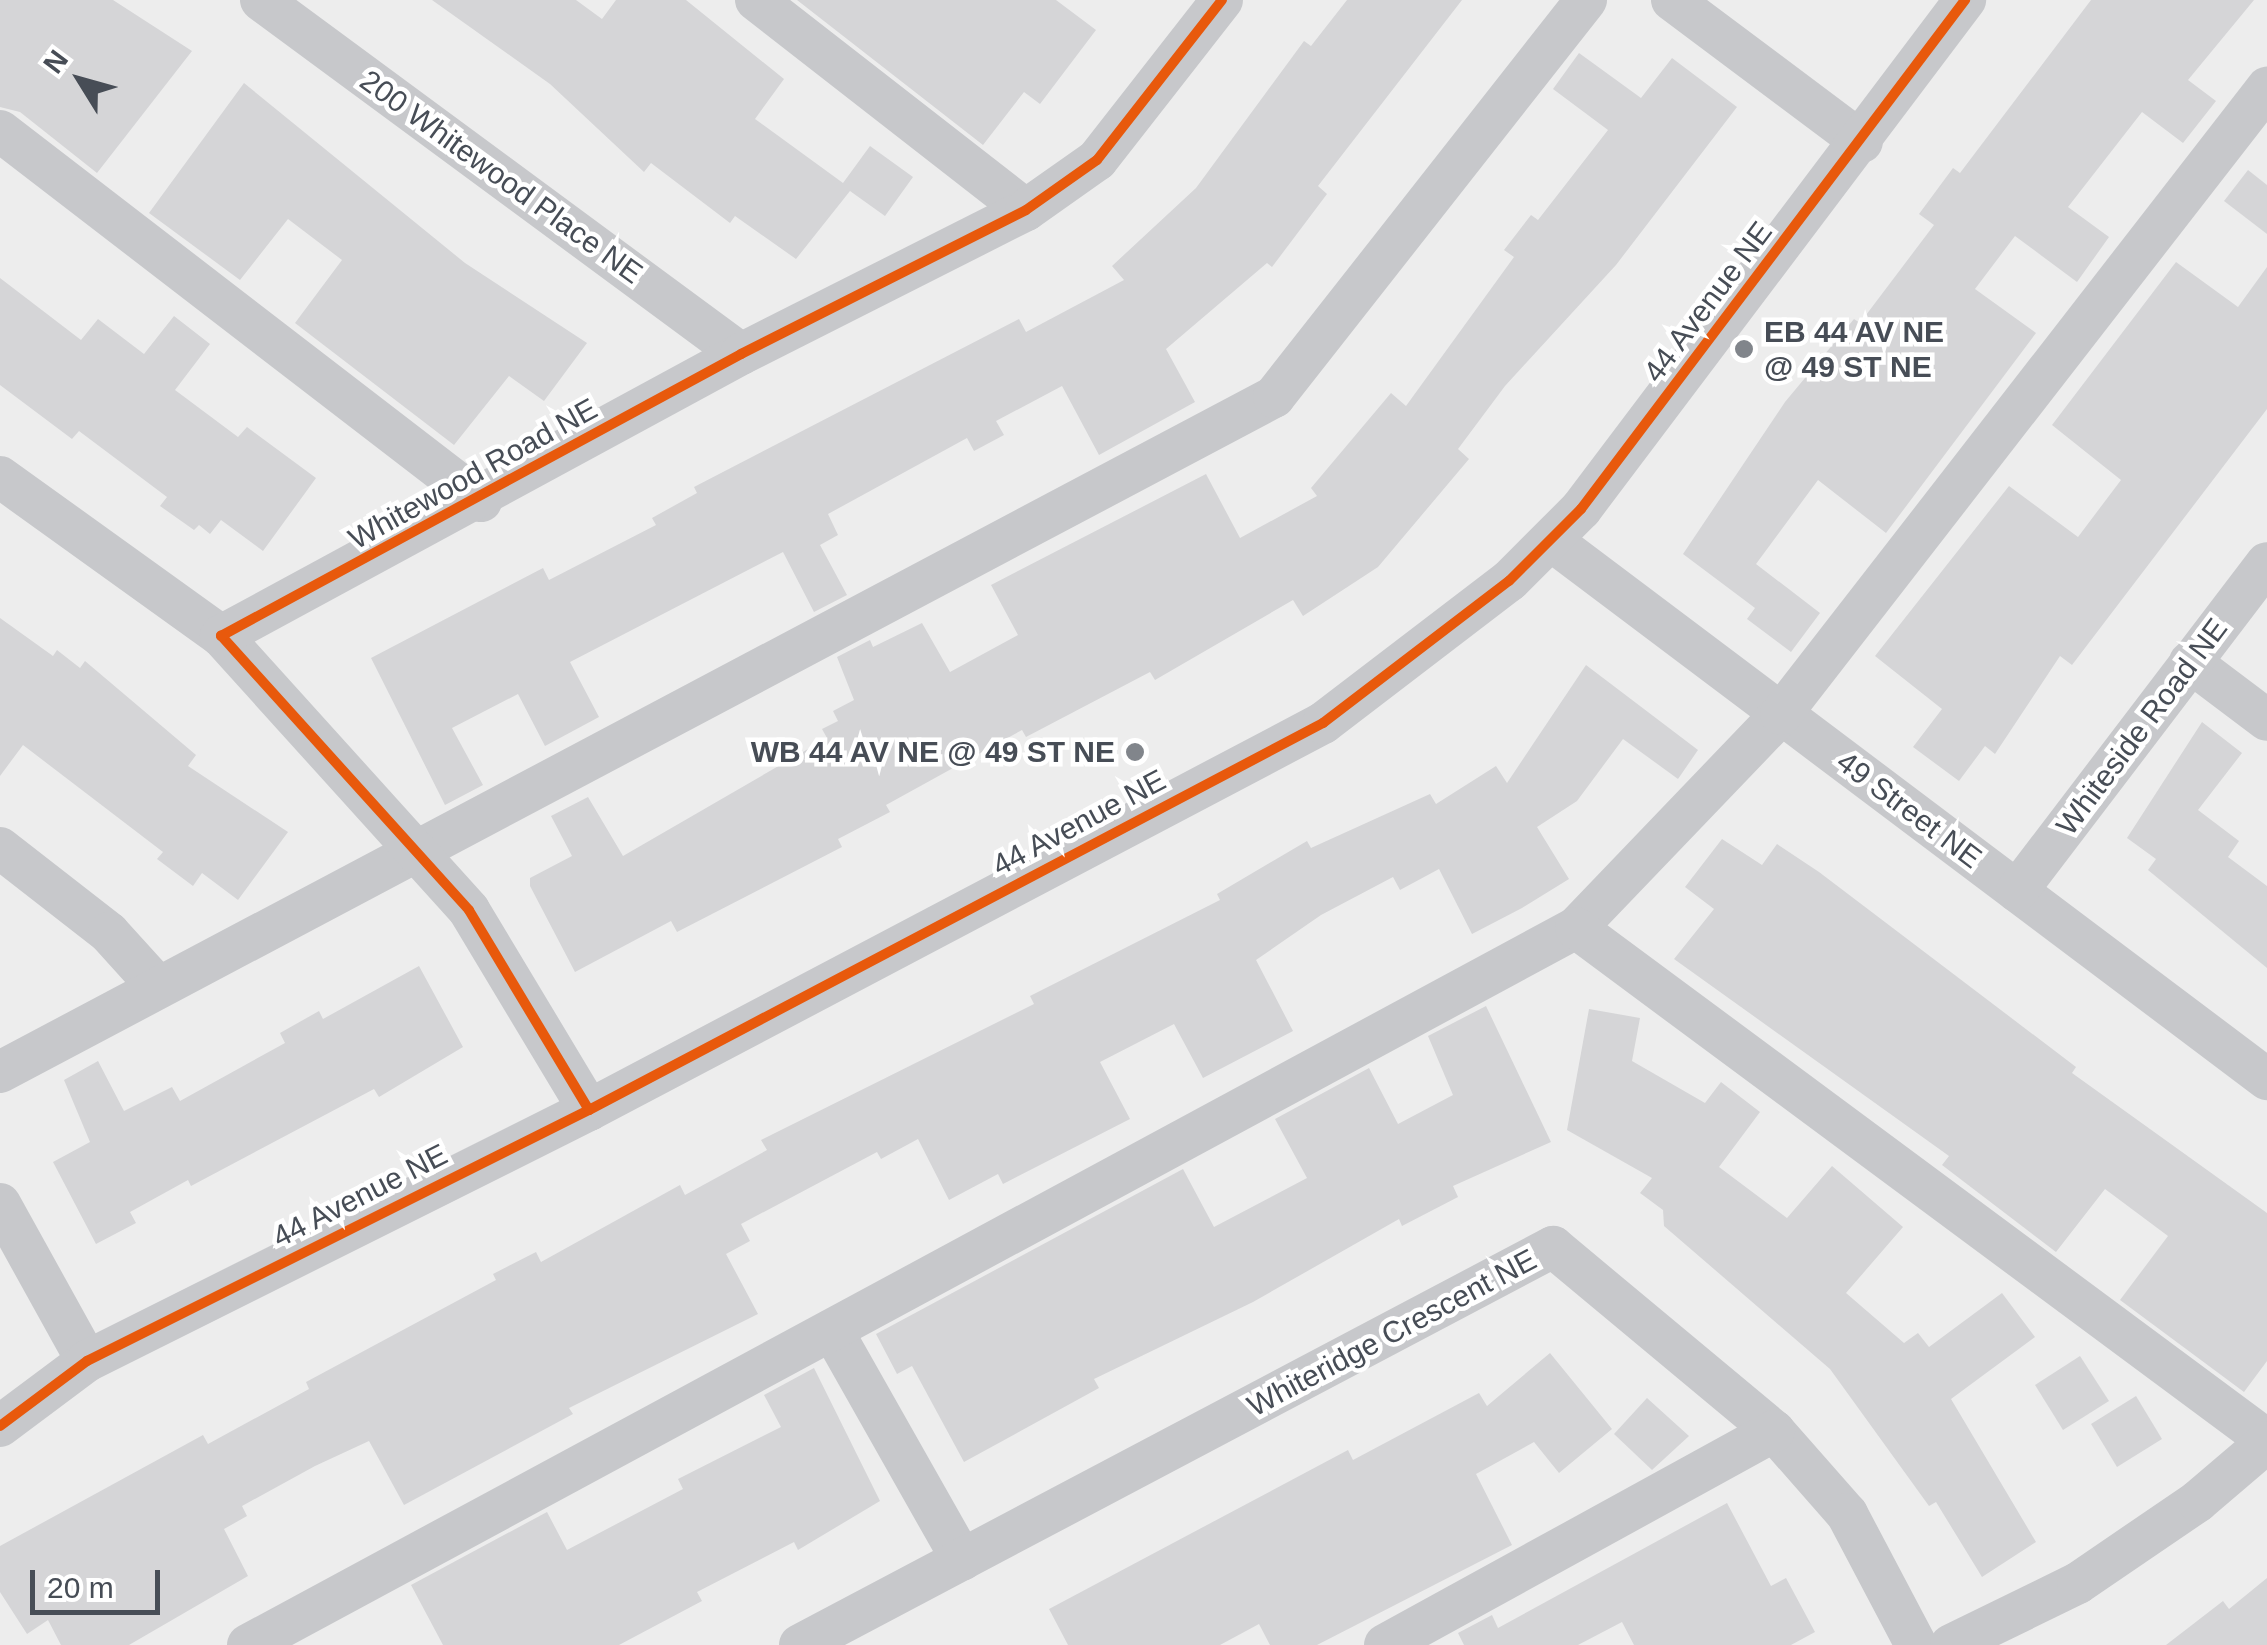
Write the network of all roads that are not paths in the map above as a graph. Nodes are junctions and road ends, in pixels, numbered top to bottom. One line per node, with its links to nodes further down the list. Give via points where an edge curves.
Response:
1 (261, 0): 11 (street, 200 Whitewood Place NE)
2 (756, 0): 10 (street)
3 (1586, 0): 21 (street, via 1274,398)
4 (1672, 0): 9 (street)
5 (1966, 0): 9 (street, 44 Avenue NE)
6 (1215, 2): 10 (street, Whitewood Road NE, via 1097,160)
7 (2267, 88): 18 (street)
8 (0, 131): 13 (street)
9 (1862, 142): 14 (street, 44 Avenue NE)
10 (1026, 210): 11 (street, Whitewood Road NE)
11 (741, 354): 13 (street, Whitewood Road NE)
12 (0, 476): 16 (street)
13 (481, 500): 16 (street, Whitewood Road NE)
14 (1552, 541): 18 (street, 49 Street NE); 27 (street, 44 Avenue NE, via 1323,724)
15 (2267, 563): 17 (street, Whiteside Road NE)
16 (221, 636): 21 (street)
17 (2190, 662): 19 (street); 22 (street, Whiteside Road NE)
18 (1781, 714): 22 (street, 49 Street NE); 23 (street)
19 (2267, 720)
20 (0, 848): 24 (street, via 109,934)
21 (418, 848): 24 (street); 27 (street, via 498,955)
22 (2018, 891): 26 (street, 49 Street NE)
23 (1576, 928): 29 (street); 33 (street)
24 (157, 986): 25 (street)
25 (0, 1072)
26 (2267, 1079)
27 (588, 1110): 30 (street, 44 Avenue NE)
28 (6, 1220): 30 (street)
29 (832, 1330): 34 (street); 35 (street)
30 (86, 1362): 31 (street, 44 Avenue NE)
31 (0, 1426)
32 (1774, 1431): 34 (street, Whiteridge Crescent NE, via 1553,1247); 37 (street); 38 (street, Whiteridge Crescent NE, via 1846,1514)
33 (2267, 1441): 39 (street, via 2198,1501 2078,1583)
34 (962, 1560): 36 (street, Whiteridge Crescent NE)
35 (248, 1645)
36 (800, 1645)
37 (1385, 1645)
38 (1916, 1645)
39 (1950, 1645)

